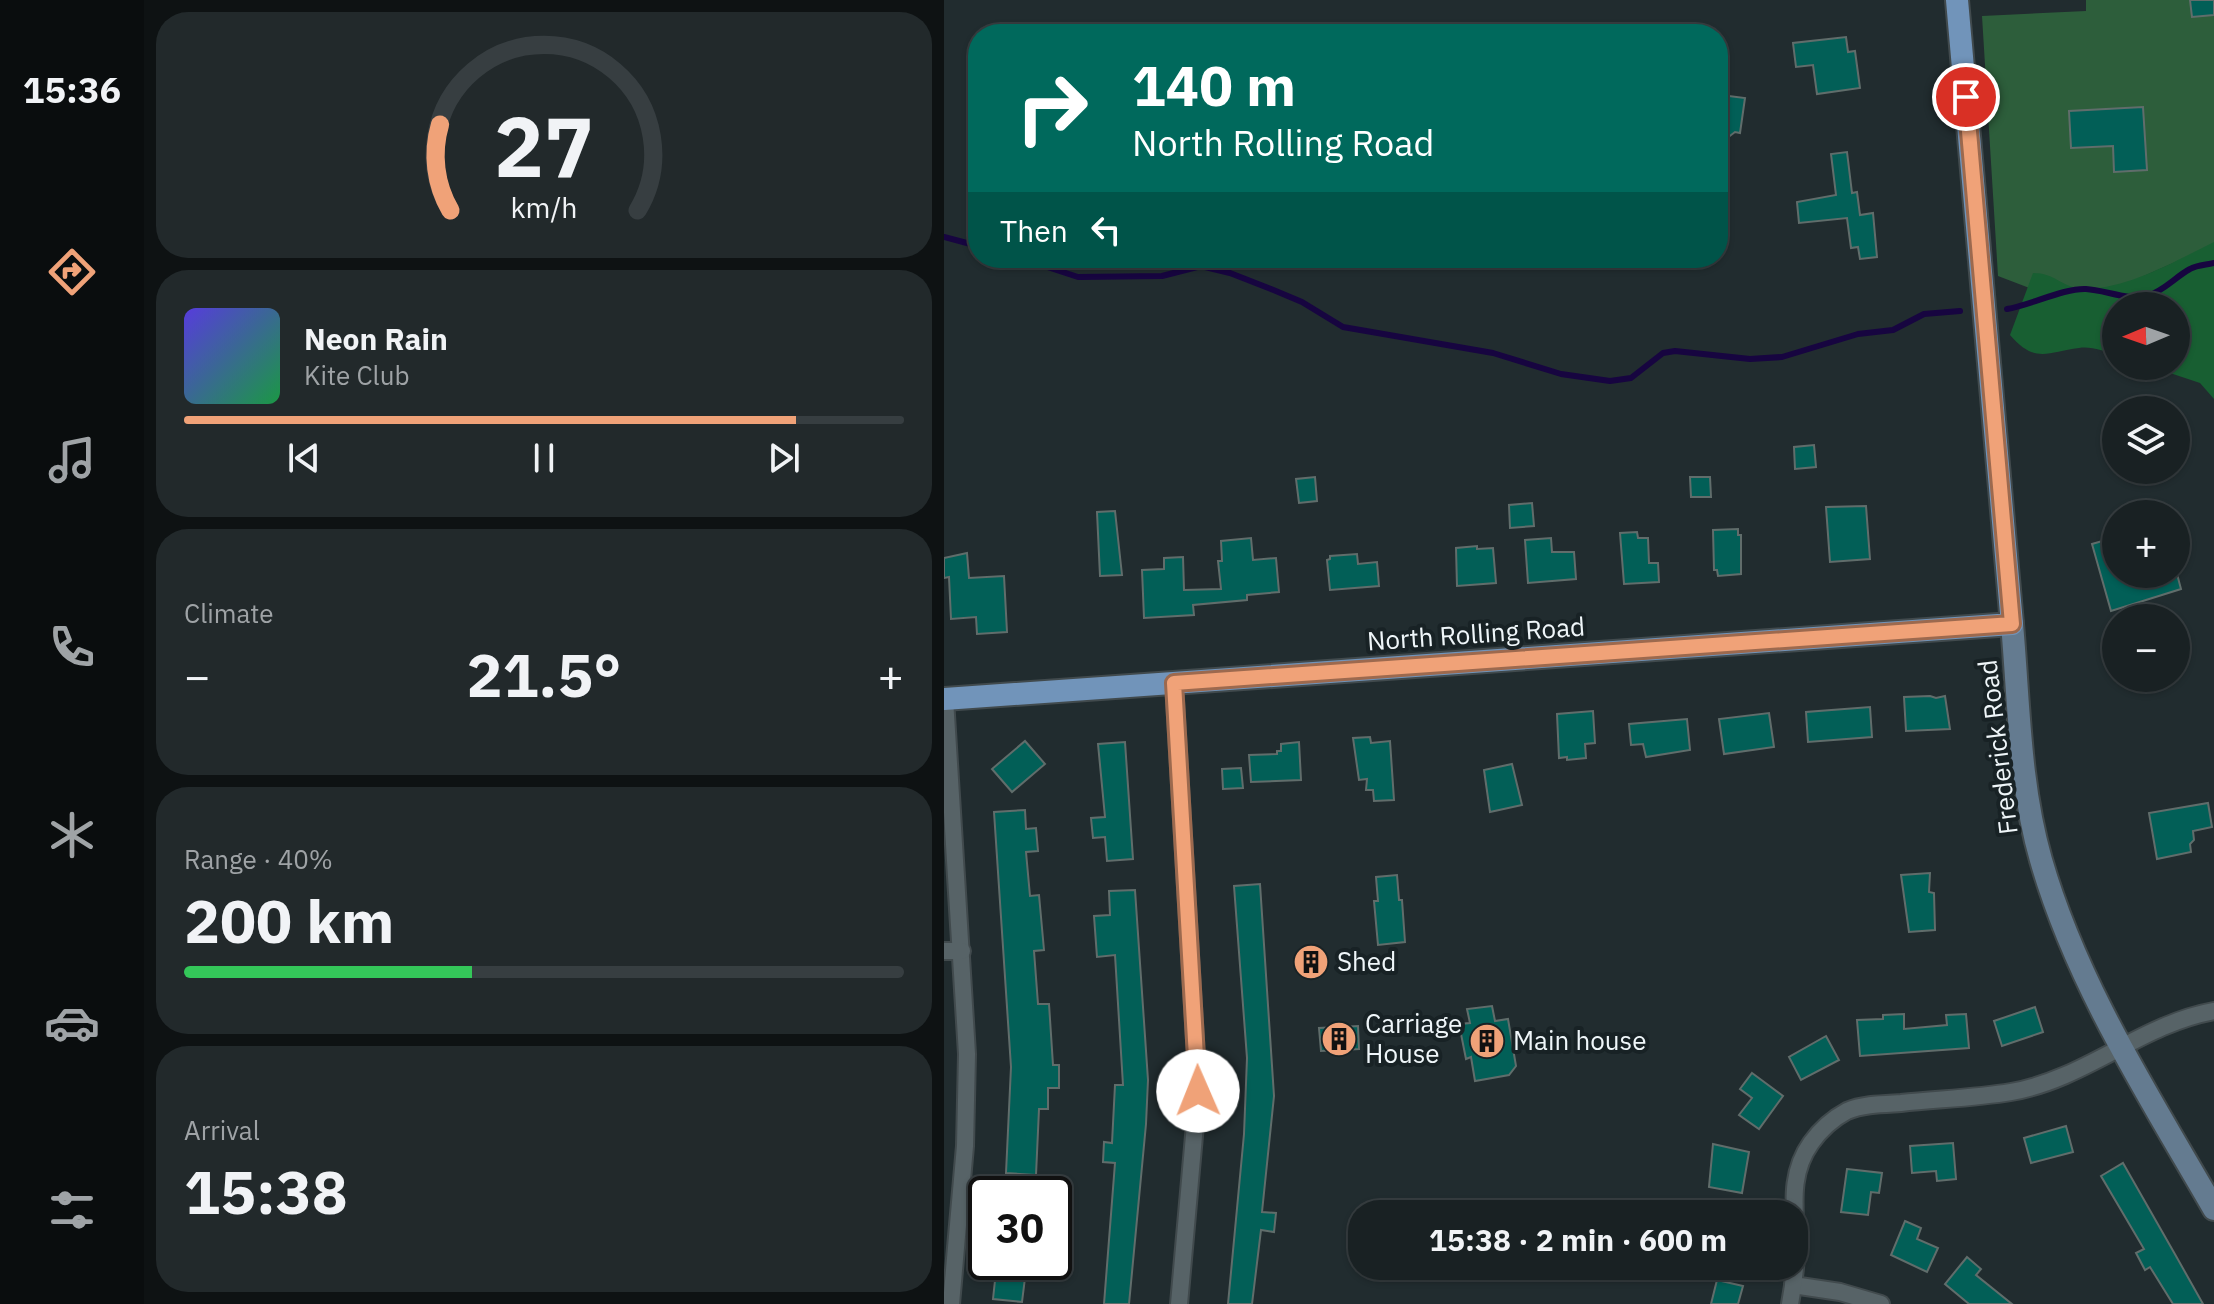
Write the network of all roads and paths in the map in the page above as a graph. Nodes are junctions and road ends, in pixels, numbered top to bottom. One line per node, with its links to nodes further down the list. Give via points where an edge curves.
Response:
1 (1957, 0): 2 (main road, Frederick Road)
2 (2012, 624): 3 (main road, North Rolling Road); 8 (main road, Frederick Road, via 2023,756 2040,857 2070,944)
3 (1174, 683): 4 (main road, North Rolling Road); 12 (street, via 1198,1091)
4 (944, 699): 6 (street)
5 (944, 951): 6 (street)
6 (962, 951): 11 (street, via 965,1146)
7 (2214, 1011): 8 (street, via 2165,1024)
8 (2122, 1049): 9 (main road, Frederick Road); 10 (street, via 2039,1087 1877,1105 1850,1110 1829,1122 1800,1160 1794,1180)
9 (2214, 1209)
10 (1793, 1285): 13 (street); 14 (street)
11 (951, 1304)
12 (1179, 1304)
13 (1790, 1304)
14 (1881, 1304)

